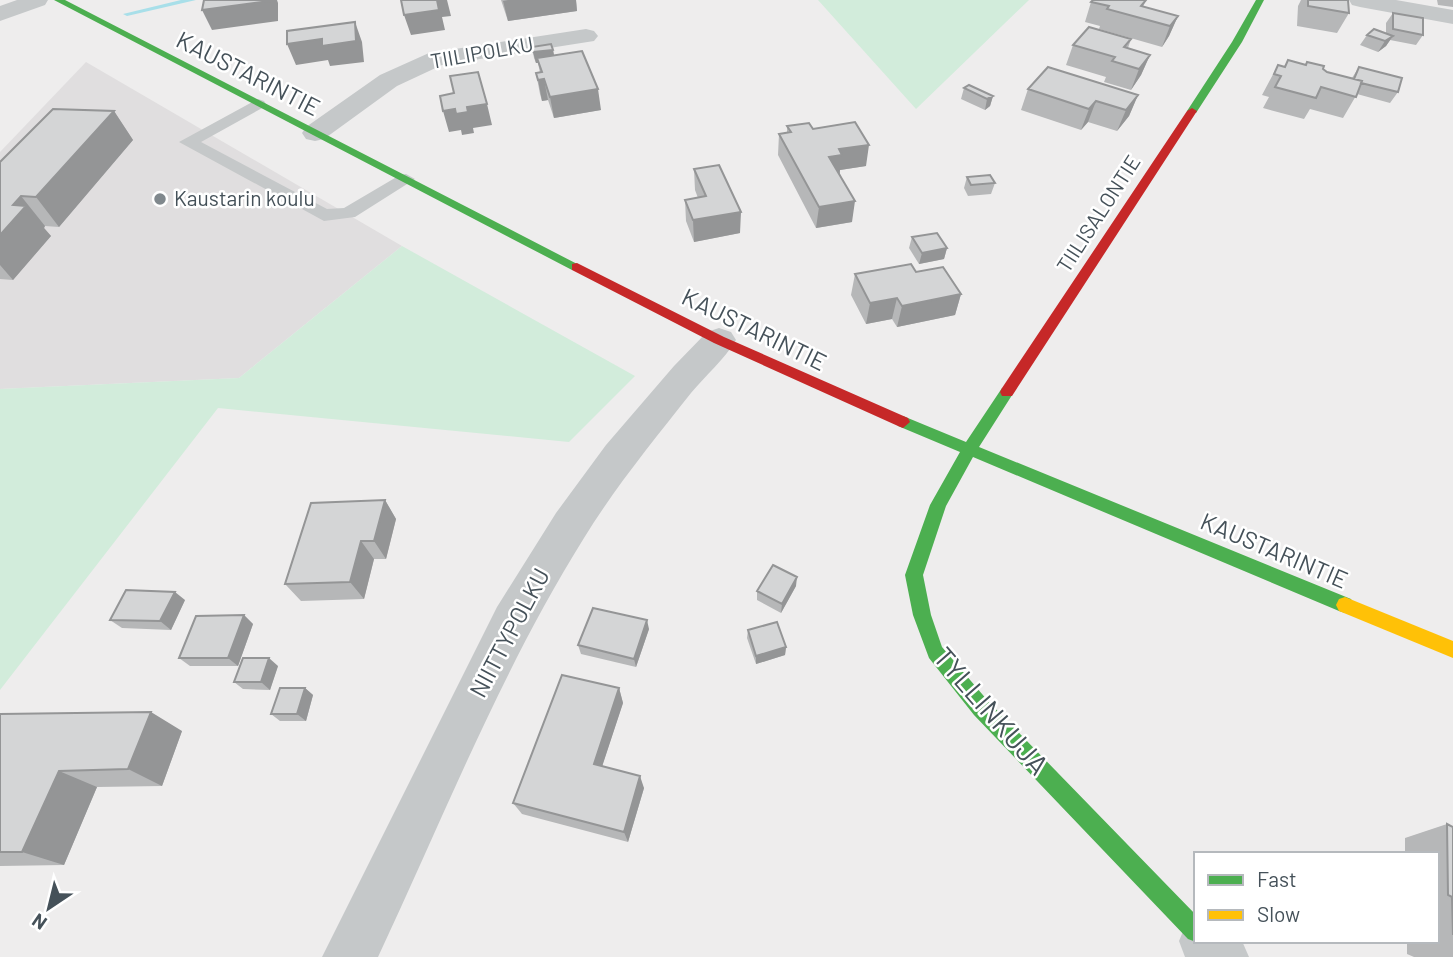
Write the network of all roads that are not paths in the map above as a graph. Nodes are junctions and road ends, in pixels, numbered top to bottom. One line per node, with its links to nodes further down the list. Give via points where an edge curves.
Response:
1 (37, 0): 5 (street)
2 (58, 0): 8 (street, KAUSTARINTIE)
3 (1260, 0): 12 (street, TIILISALONTIE, via 1237,42)
4 (1360, 0): 6 (street)
5 (0, 13)
6 (1453, 17)
7 (586, 36): 9 (street, TIILIPOLKU, via 418,64)
8 (258, 104): 9 (street, KAUSTARINTIE); 10 (lane, via 188,142 324,215 348,213)
9 (315, 133): 10 (street, KAUSTARINTIE)
10 (406, 179): 11 (street, KAUSTARINTIE)
11 (719, 340): 12 (street, KAUSTARINTIE); 16 (street, NIITTYPOLKU, via 619,456 512,621)
12 (970, 448): 13 (street, KAUSTARINTIE); 14 (street, TYLLINKUJA, via 938,505 914,575 935,652 981,708)
13 (1453, 650)
14 (1194, 928)
15 (1208, 943): 17 (street)
16 (350, 957)
17 (1221, 957)

